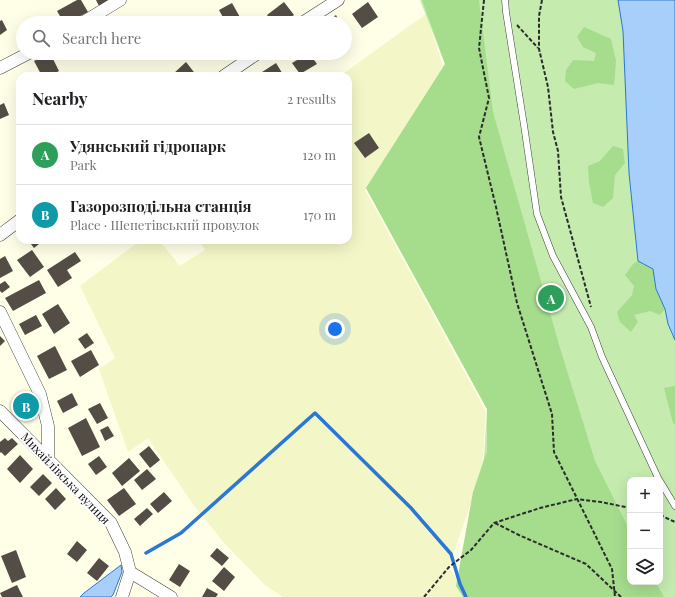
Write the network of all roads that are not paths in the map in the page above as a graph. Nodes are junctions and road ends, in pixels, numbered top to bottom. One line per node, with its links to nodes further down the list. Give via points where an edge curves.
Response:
1 (120, 0): 4 (street)
2 (338, 0): 5 (street)
3 (505, 0): 15 (lane, via 537,214 553,256 591,327)
4 (94, 16)
5 (313, 16)
6 (16, 60): 8 (street)
7 (248, 60): 9 (street)
8 (0, 68)
9 (230, 72)
10 (16, 223): 11 (street)
11 (0, 235)
12 (0, 312): 14 (street, via 40,394 48,426)
13 (0, 411): 14 (street, Михайлівська вулиця)
14 (48, 459): 18 (street, Михайлівська вулиця, via 111,523 125,552)
15 (659, 477)
16 (663, 485): 17 (lane)
17 (675, 506)
18 (130, 572): 19 (street); 20 (street)
19 (122, 597)
20 (172, 597)

